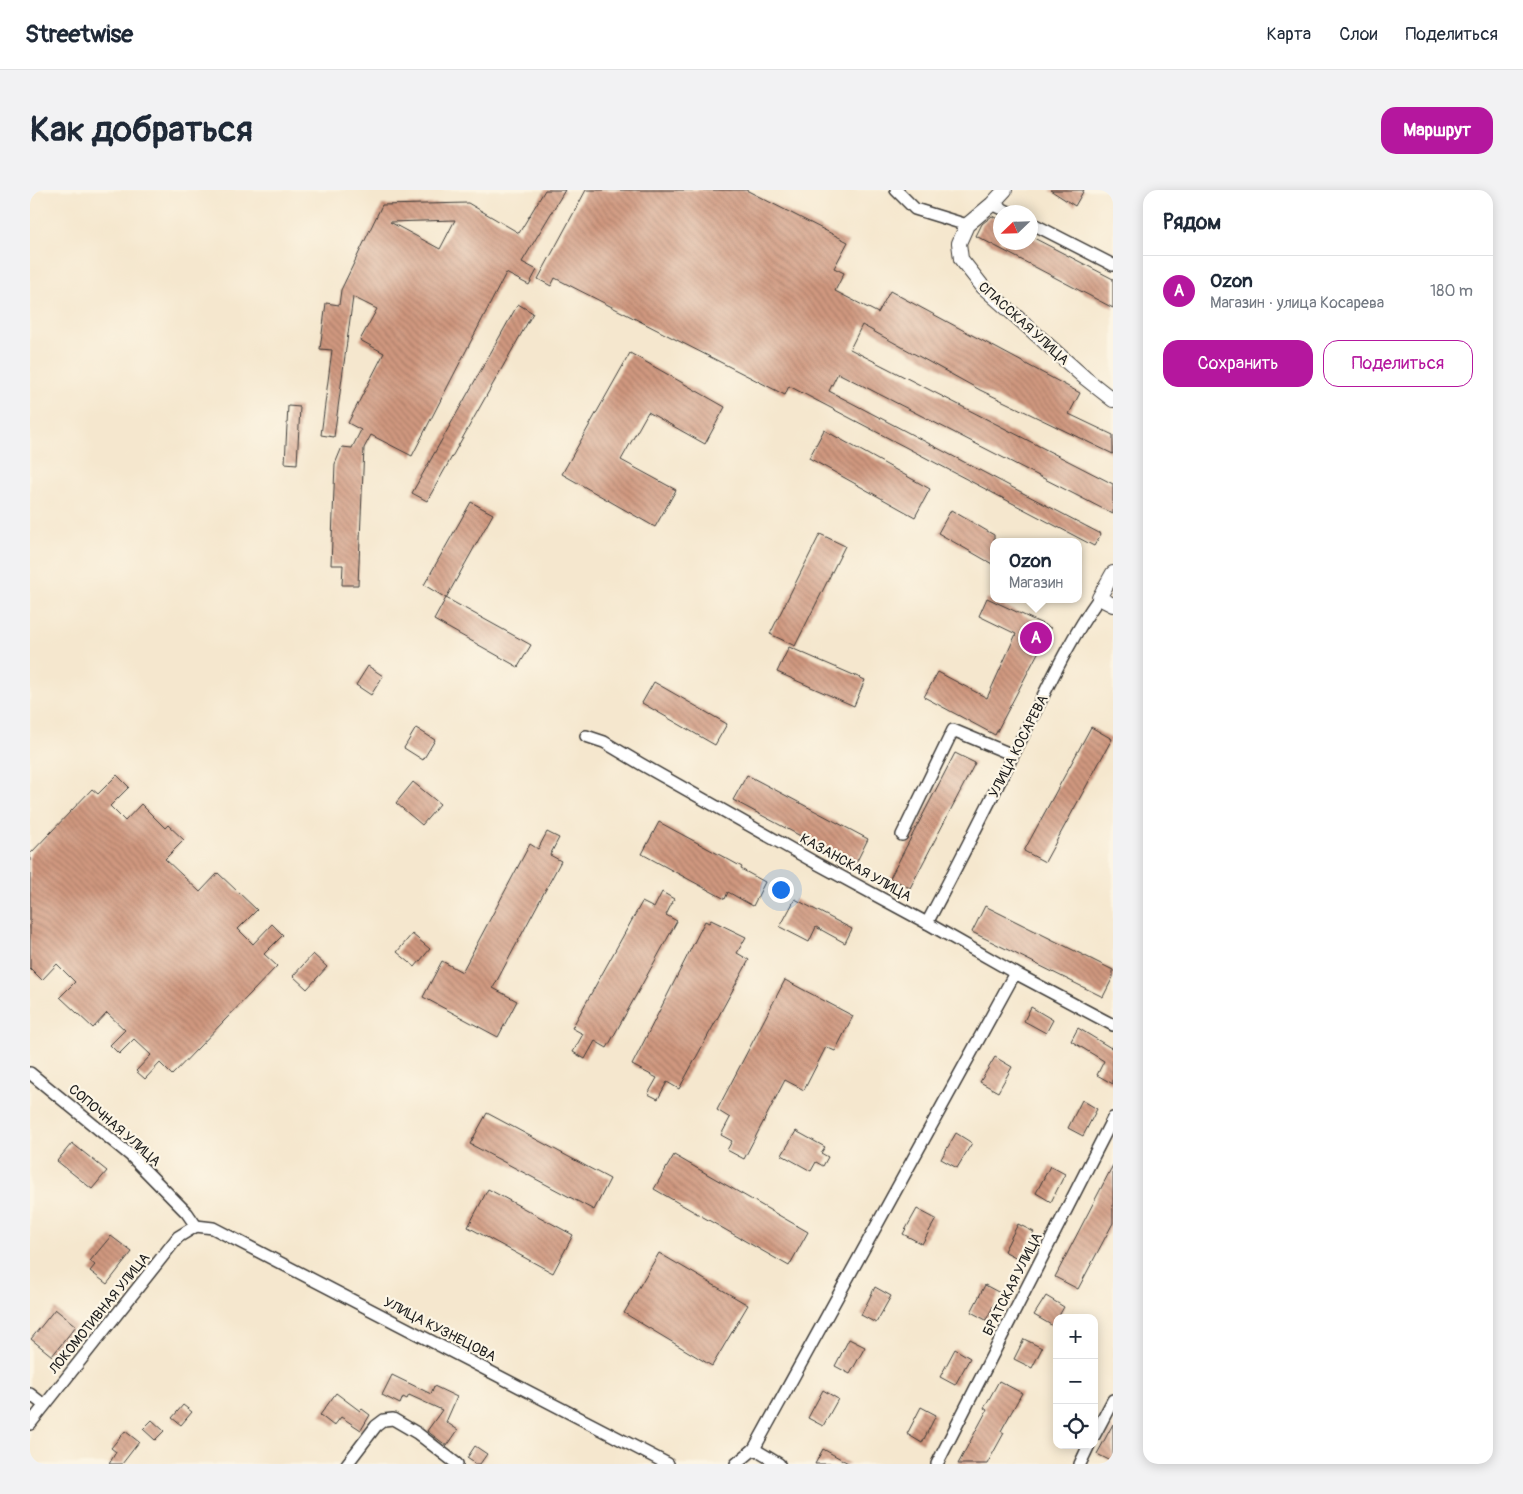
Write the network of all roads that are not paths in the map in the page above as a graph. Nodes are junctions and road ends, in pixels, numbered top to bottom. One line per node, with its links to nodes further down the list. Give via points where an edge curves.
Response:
1 (896, 190): 4 (street, via 915,209)
2 (1005, 190): 3 (street)
3 (992, 204): 4 (street)
4 (967, 225): 7 (street, СПАССКАЯ УЛИЦА, via 959,243 961,259 982,287)
5 (1038, 227): 6 (street)
6 (1112, 261)
7 (1113, 400)
8 (1113, 573): 9 (street, УЛИЦА КОСАРЕВА)
9 (1099, 598): 10 (street); 12 (street, УЛИЦА КОСАРЕВА, via 1082,622)
10 (1113, 605)
11 (586, 736): 14 (street, КАЗАНСКАЯ УЛИЦА, via 604,742)
12 (1013, 755): 13 (street, via 953,730); 14 (street, УЛИЦА КОСАРЕВА)
13 (902, 835)
14 (927, 923): 15 (street, КАЗАНСКАЯ УЛИЦА)
15 (1015, 973): 16 (street, КАЗАНСКАЯ УЛИЦА); 25 (street)
16 (1113, 1025)
17 (30, 1073): 19 (street, СОПОЧНАЯ УЛИЦА, via 130,1155)
18 (1113, 1118): 32 (street, БРАТСКАЯ УЛИЦА)
19 (196, 1226): 22 (street, ЛОКОМОТИВНАЯ УЛИЦА, via 178,1237); 29 (street, УЛИЦА КУЗНЕЦОВА, via 213,1228)
20 (30, 1394): 22 (street)
21 (1113, 1400): 24 (street)
22 (44, 1406): 23 (street, ЛОКОМОТИВНАЯ УЛИЦА)
23 (30, 1424)
24 (1098, 1428)
25 (754, 1449): 30 (street); 31 (street)
26 (1087, 1449): 33 (street)
27 (347, 1464): 28 (street, via 376,1426 384,1420 393,1420 417,1433)
28 (458, 1464)
29 (668, 1464)
30 (736, 1464)
31 (779, 1464)
32 (937, 1464)
33 (1080, 1464)

